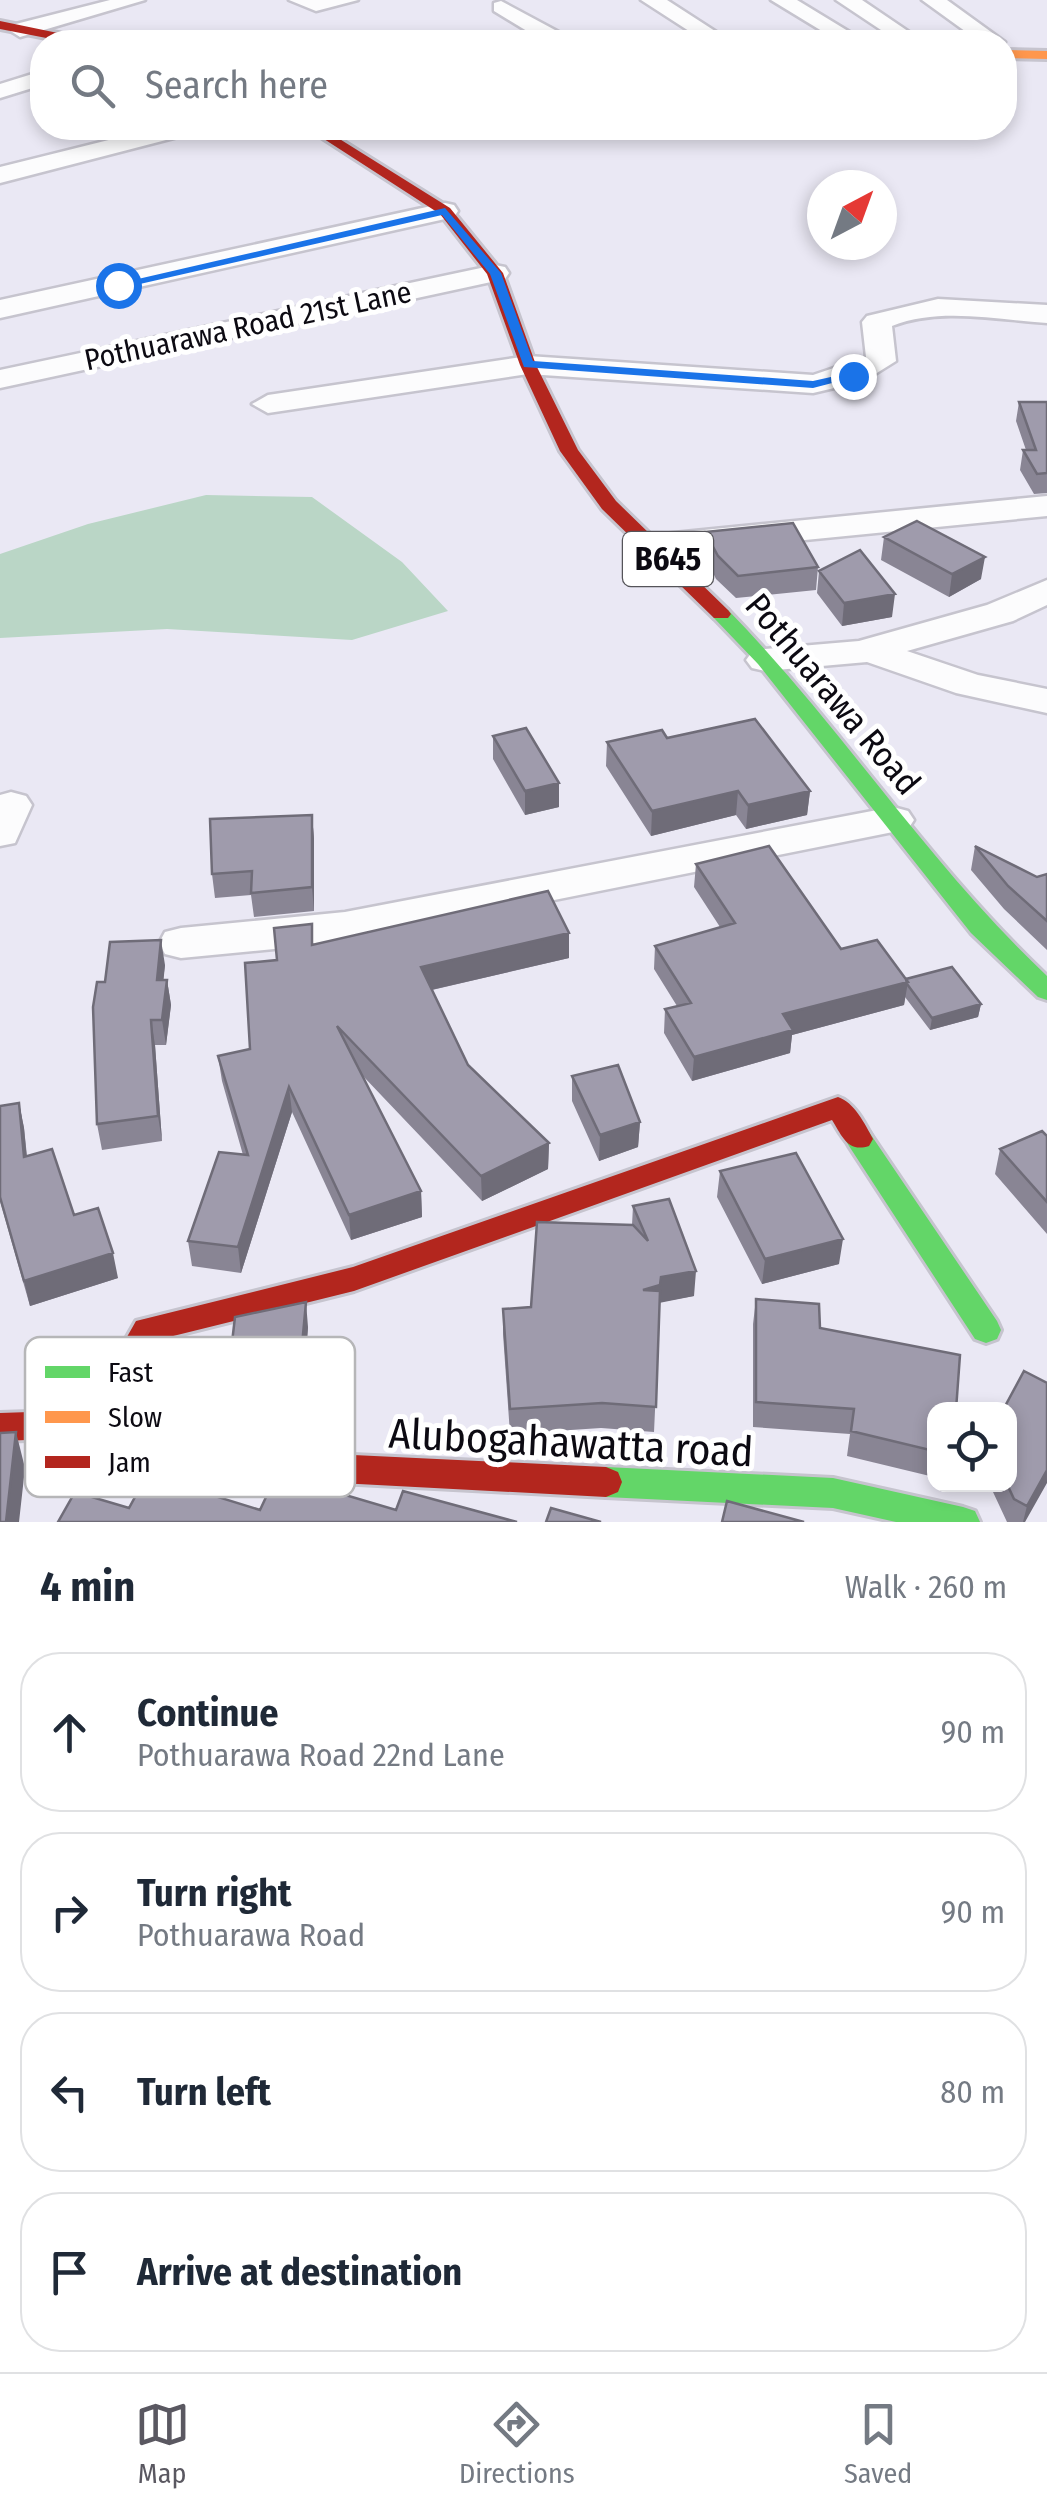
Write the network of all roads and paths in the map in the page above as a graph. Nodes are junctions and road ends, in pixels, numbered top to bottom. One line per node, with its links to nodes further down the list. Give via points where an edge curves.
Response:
1 (134, 0): 9 (street)
2 (300, 0): 3 (street)
3 (347, 0)
4 (652, 0): 11 (street)
5 (782, 0): 12 (street)
6 (847, 0): 13 (street)
7 (933, 0): 14 (street)
8 (501, 7): 10 (street)
9 (10, 28)
10 (540, 30)
11 (701, 30)
12 (834, 30)
13 (894, 30)
14 (976, 30)
15 (1017, 52): 16 (main road)
16 (1047, 55)
17 (30, 82): 18 (street)
18 (0, 91)
19 (136, 140): 21 (street)
20 (333, 140): 22 (main road, Pothuarawa Road / B645)
21 (0, 174)
22 (445, 211): 23 (main road, Pothuarawa Road / B645); 24 (street)
23 (495, 273): 26 (main road, Pothuarawa Road / B645); 27 (street, Pothuarawa Road 21st Lane)
24 (0, 309)
25 (1047, 314): 26 (street, via 897,312 876,322 880,361 853,376 813,384)
26 (528, 364): 28 (street); 30 (main road, Pothuarawa Road / B645, via 569,451 609,505)
27 (0, 379)
28 (268, 404)
29 (1047, 506): 30 (street)
30 (654, 545): 33 (main road, Pothuarawa Road / B645)
31 (1047, 591): 32 (street, via 1000,614)
32 (868, 650): 33 (street); 34 (street, via 969,685)
33 (765, 660): 35 (main road, Pothuarawa Road / B645)
34 (1047, 701)
35 (893, 820): 36 (street, via 346,927); 37 (main road, Pothuarawa Road / B645, via 980,927)
36 (181, 943)
37 (1047, 991)
38 (986, 1330): 39 (main road, via 838,1107 354,1279 147,1330)
39 (143, 1337)
40 (25, 1426): 41 (main road, Alubogahawatta road)
41 (0, 1427)
42 (355, 1469): 43 (main road, Alubogahawatta road, via 833,1493)
43 (963, 1522)

